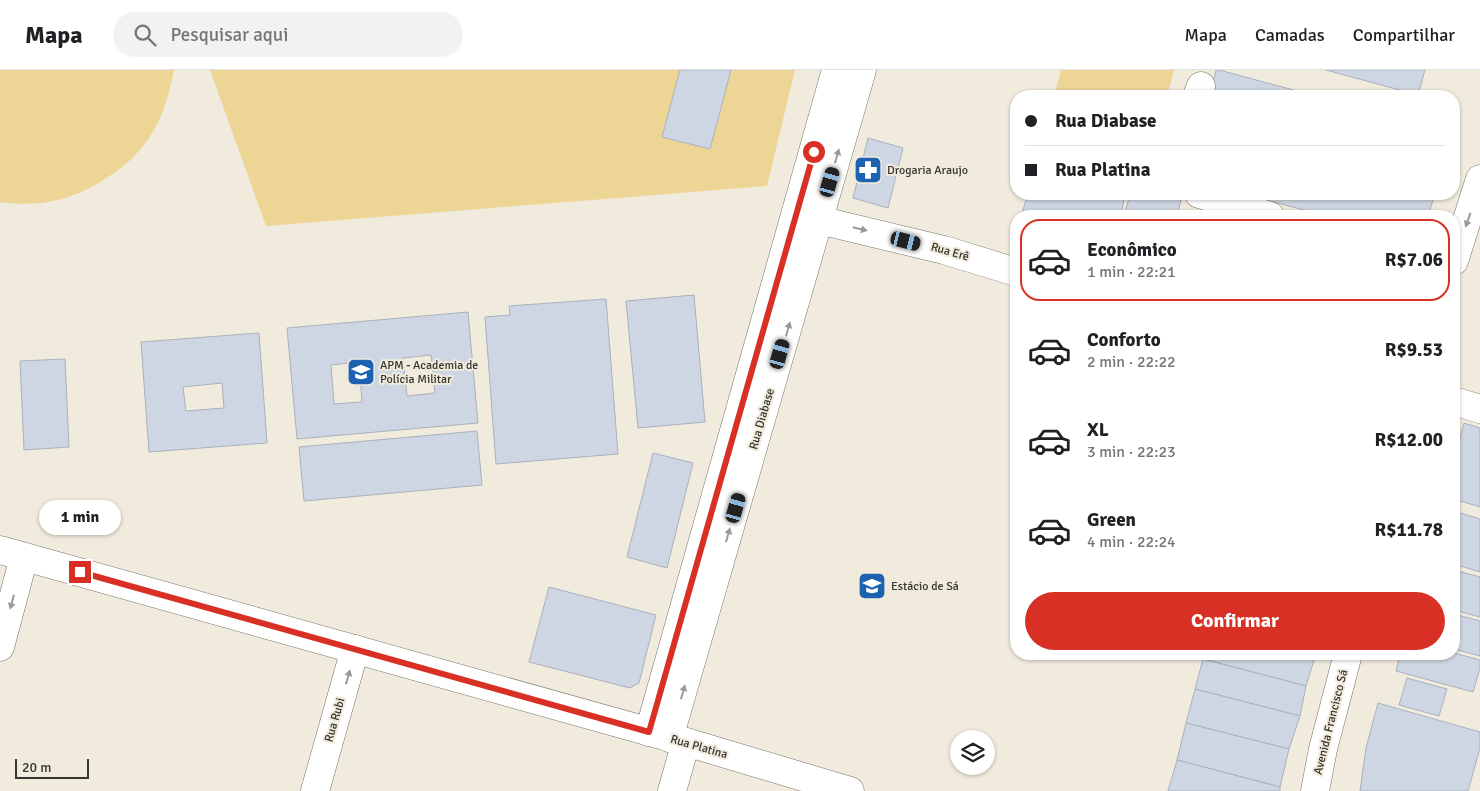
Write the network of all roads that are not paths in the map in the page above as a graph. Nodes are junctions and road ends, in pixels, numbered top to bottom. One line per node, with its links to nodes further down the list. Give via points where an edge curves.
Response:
1 (836, 70): 6 (street, Rua Diabase)
2 (862, 70): 6 (street, Rua Diabase, one-way to 2)
3 (1480, 179): 7 (street, one-way to 7)
4 (1218, 200): 5 (street)
5 (1251, 210)
6 (807, 217): 8 (street, Rua Erê, one-way to 8); 15 (street, Rua Diabase)
7 (1460, 242)
8 (1010, 270)
9 (1460, 404): 10 (street)
10 (1480, 409)
11 (12, 553): 12 (street, one-way to 12); 13 (street, Rua Platina)
12 (0, 647)
13 (356, 649): 15 (street, Rua Platina); 16 (street, Rua Rubi, one-way to 13)
14 (1346, 660): 19 (street, Avenida Francisco Sá)
15 (668, 738): 17 (street, Rua Diabase); 18 (street, Rua Platina)
16 (316, 791)
17 (672, 791)
18 (850, 791)
19 (1315, 791)

